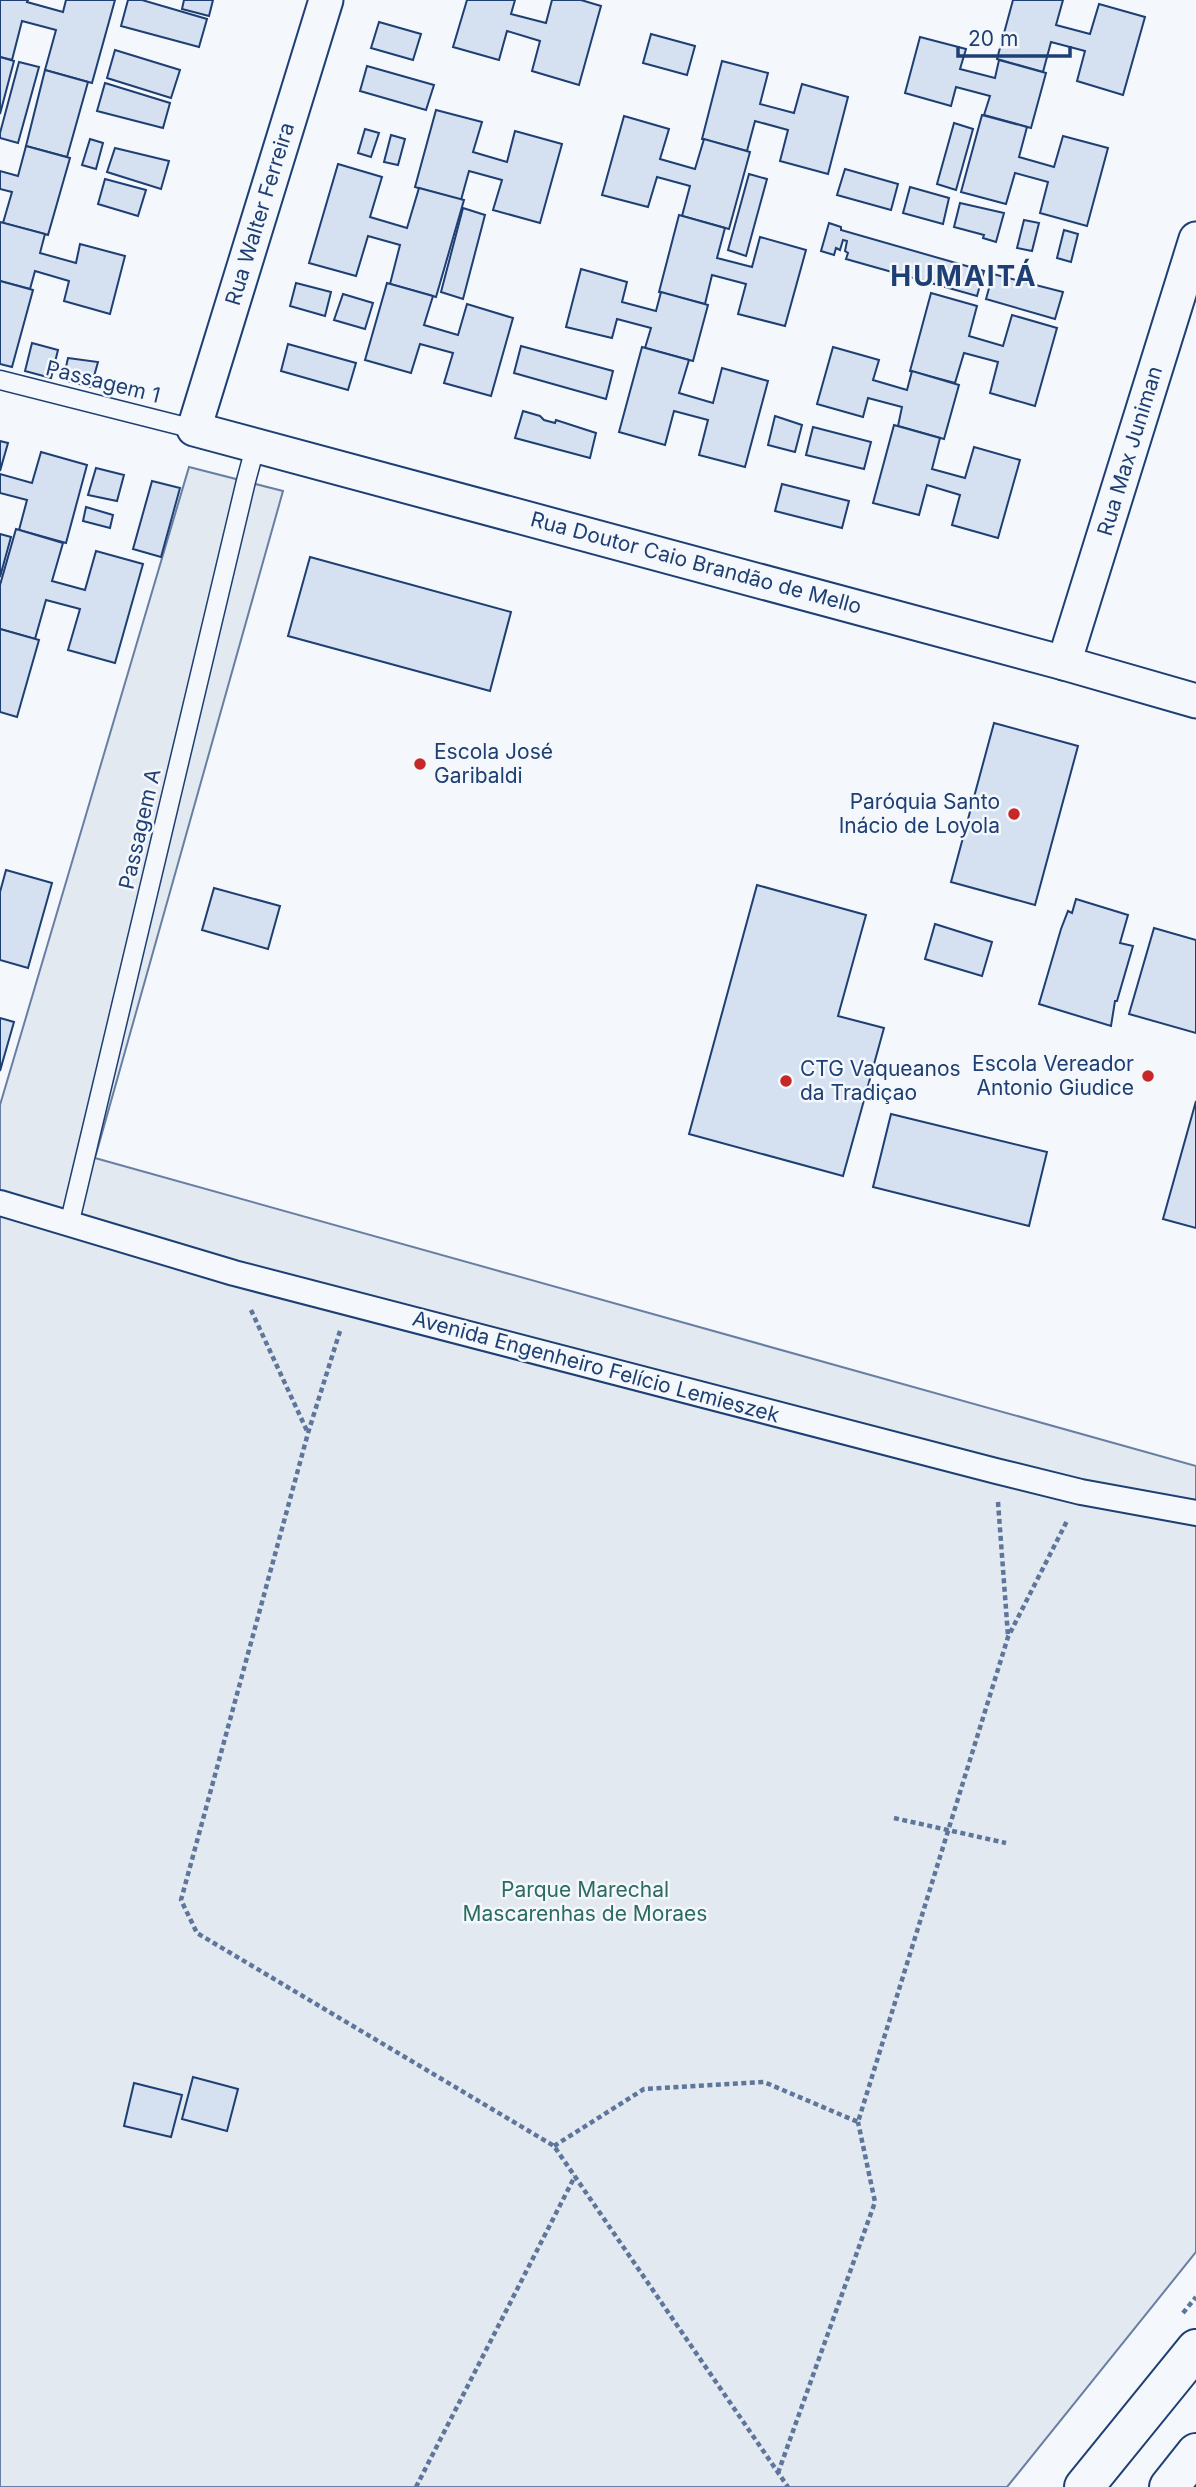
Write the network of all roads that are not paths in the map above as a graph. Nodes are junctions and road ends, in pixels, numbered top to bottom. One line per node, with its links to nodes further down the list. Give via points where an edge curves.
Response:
1 (326, 0): 4 (street, Rua Walter Ferreira)
2 (1196, 239): 6 (street, Rua Max Juniman)
3 (0, 380): 4 (lane, Passagem 1)
4 (194, 429): 5 (street, Rua Doutor Caio Brandão de Mello)
5 (256, 444): 6 (street, Rua Doutor Caio Brandão de Mello); 9 (lane, Passagem A)
6 (1064, 663): 7 (street, Rua Doutor Caio Brandão de Mello)
7 (1196, 701)
8 (0, 1203): 9 (street, Avenida Engenheiro Felício Lemieszek)
9 (69, 1225): 10 (street, Avenida Engenheiro Felício Lemieszek, via 234,1273 996,1471)
10 (1196, 1513)
11 (1196, 2349): 13 (street)
12 (1196, 2453): 14 (street)
13 (1084, 2487)
14 (1169, 2487)

